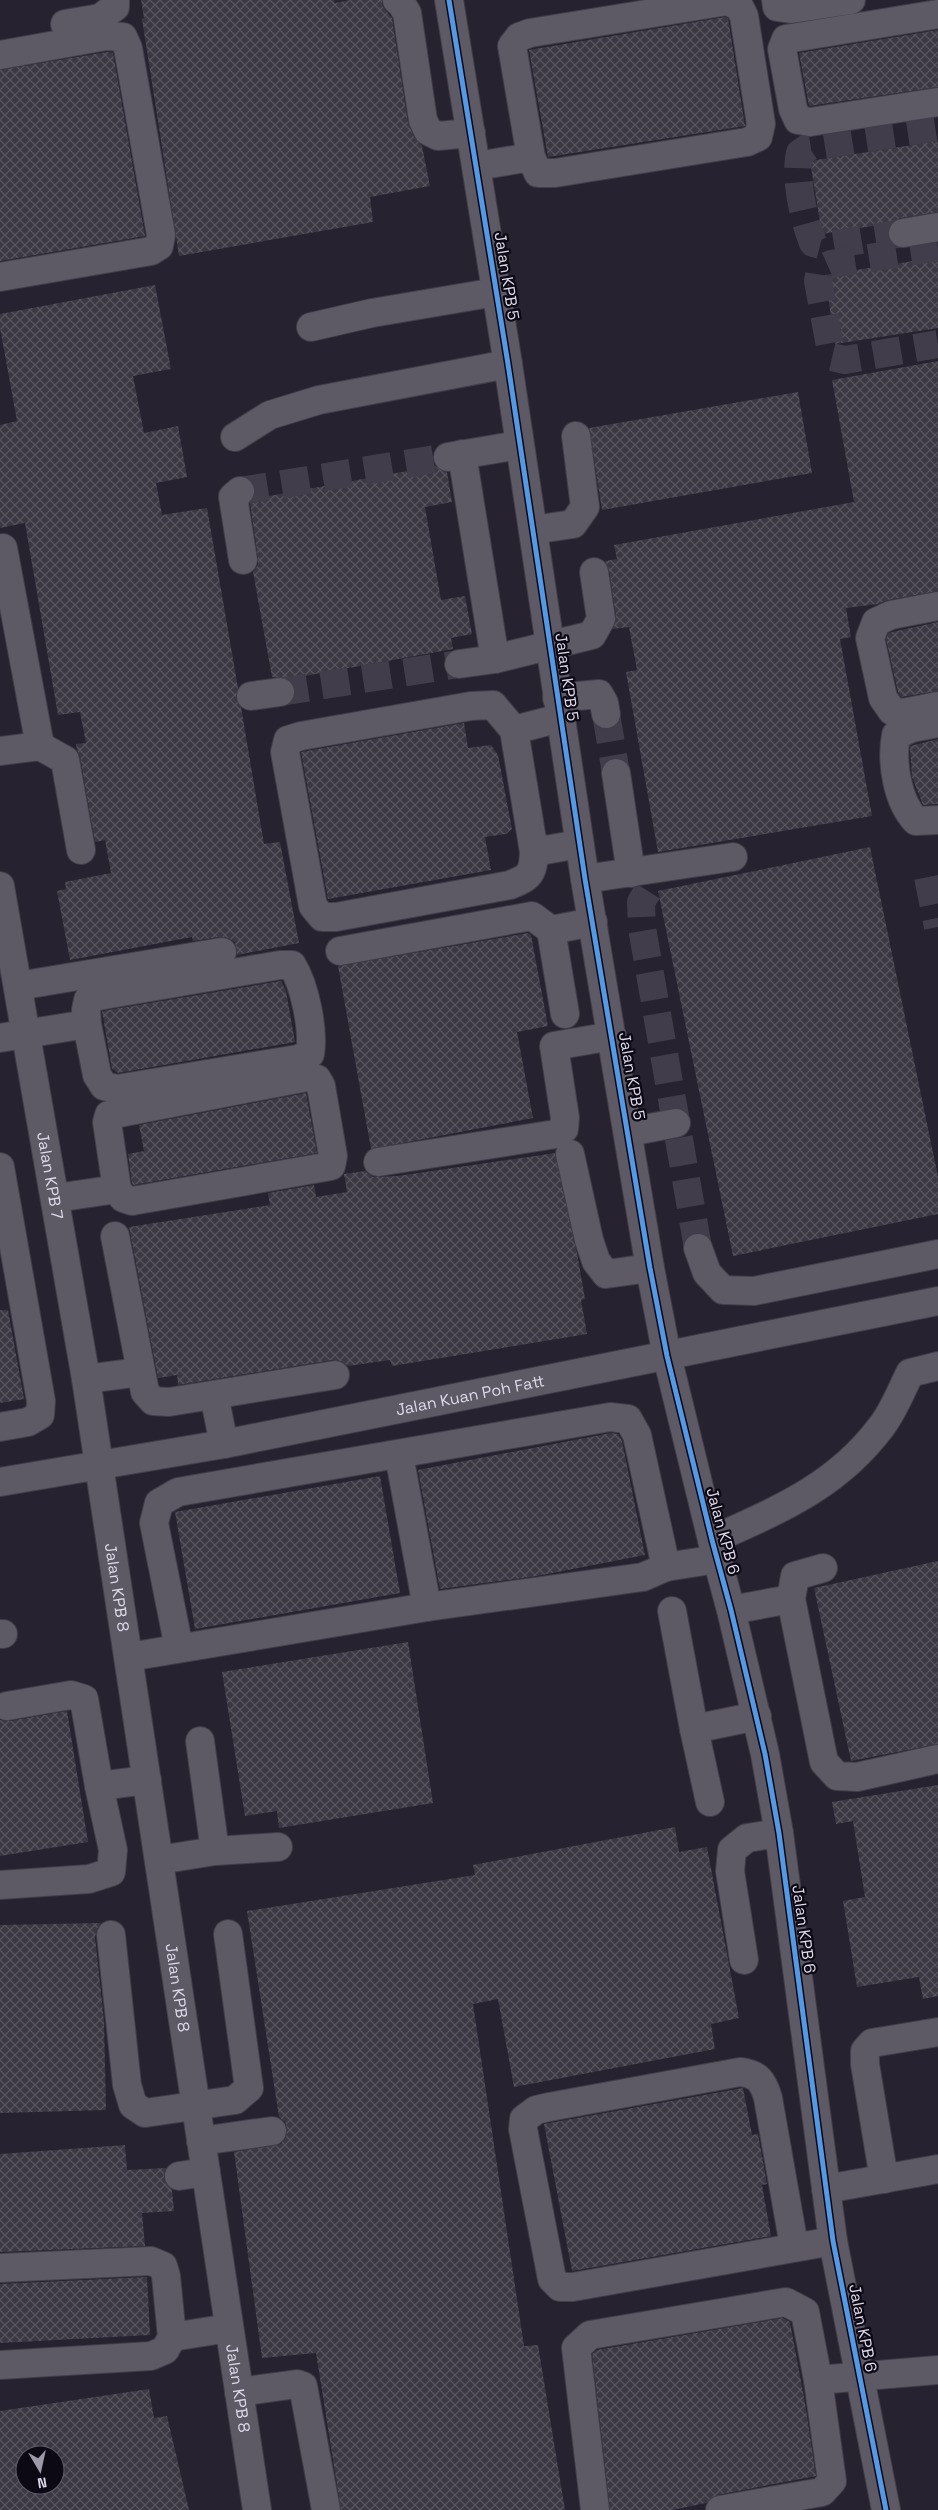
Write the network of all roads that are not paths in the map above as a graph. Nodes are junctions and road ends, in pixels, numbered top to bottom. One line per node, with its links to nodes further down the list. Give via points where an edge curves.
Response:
1 (115, 0): 7 (street, via 115,7 100,18)
2 (397, 0): 10 (street, via 406,14 423,120 428,131 438,136)
3 (449, 0): 10 (street, Jalan KPB 5)
4 (776, 0): 5 (street, via 777,7 792,9)
5 (851, 0)
6 (938, 14): 9 (street, via 786,39 782,49 798,120 810,122)
7 (0, 36)
8 (0, 55): 15 (street, via 106,36 123,37 128,48 161,235 159,246 151,251)
9 (938, 102)
10 (472, 133): 12 (street, Jalan KPB 5)
11 (531, 157): 11 (street, via 512,46 519,37 727,2 739,6 744,16 761,124 758,136 746,142 555,173 538,173); 12 (street)
12 (477, 166): 16 (street, Jalan KPB 5)
13 (938, 228): 14 (street)
14 (903, 233)
15 (0, 277)
16 (496, 292): 17 (street); 18 (street, Jalan KPB 5)
17 (311, 327)
18 (508, 364): 20 (street, via 319,400 270,415); 21 (street, Jalan KPB 5)
19 (576, 436): 23 (street, via 585,507 573,524)
20 (235, 437)
21 (519, 445): 23 (street, Jalan KPB 5); 29 (street, via 455,456)
22 (240, 491): 25 (street, via 233,497)
23 (533, 530): 28 (street, Jalan KPB 5)
24 (4, 548): 38 (street)
25 (243, 560)
26 (594, 572): 28 (street, via 601,619 592,635)
27 (938, 606): 33 (street, via 891,615 876,622 870,638 883,698 892,711 903,713)
28 (550, 646): 29 (street); 34 (street, Jalan KPB 5)
29 (495, 659): 30 (street)
30 (459, 664)
31 (280, 692): 32 (street)
32 (251, 696)
33 (938, 706)
34 (558, 708): 35 (street, via 599,694); 37 (street); 42 (street, Jalan KPB 5)
35 (606, 714)
36 (938, 723): 41 (street, via 912,728 896,736 893,749 906,811 916,821)
37 (514, 730): 44 (street); 44 (street, via 493,705 471,706 301,736 288,740 285,752 313,906 322,917 510,885 527,878 534,867)
38 (40, 746): 39 (street); 43 (street, via 64,760)
39 (0, 751)
40 (616, 773): 46 (street)
41 (938, 820)
42 (580, 844): 44 (street); 47 (street, Jalan KPB 5)
43 (81, 850)
44 (534, 852)
45 (733, 857): 46 (street)
46 (631, 873): 47 (street)
47 (585, 879): 49 (street, Jalan KPB 5)
48 (0, 886): 53 (street, Jalan KPB 7)
49 (593, 922): 50 (street); 57 (street, Jalan KPB 5)
50 (551, 930): 51 (street, via 532,916); 54 (street)
51 (340, 951)
52 (222, 952): 53 (street)
53 (18, 986): 56 (street, Jalan KPB 7)
54 (565, 1014)
55 (87, 1024): 55 (street, via 88,1000 98,996 292,965 300,977 312,1040 310,1054 298,1058 117,1090 104,1086 97,1075); 56 (street)
56 (26, 1034): 58 (street); 65 (street, Jalan KPB 7)
57 (612, 1036): 60 (street, Jalan KPB 5); 62 (street, via 554,1046 565,1118 564,1129 556,1134)
58 (0, 1038)
59 (676, 1123): 60 (street)
60 (629, 1132): 69 (street, Jalan KPB 5)
61 (570, 1154): 69 (street, via 596,1261 606,1274)
62 (378, 1162)
63 (0, 1167): 77 (street, via 41,1400 40,1415 28,1422)
64 (117, 1189): 64 (street, via 123,1198 132,1201 331,1166 333,1156 317,1078 307,1077 109,1115 106,1122); 65 (street)
65 (56, 1198): 75 (street, Jalan KPB 7)
66 (115, 1236): 73 (street)
67 (698, 1248): 68 (street, via 707,1273 724,1290 754,1291)
68 (938, 1254)
69 (650, 1268): 71 (street, Jalan KPB 5)
70 (938, 1302): 71 (street, Jalan Kuan Poh Fatt)
71 (667, 1356): 78 (street, Jalan Kuan Poh Fatt); 82 (street, Jalan KPB 6)
72 (938, 1366): 82 (street, via 910,1373 882,1426 841,1471)
73 (140, 1372): 75 (street); 76 (street, via 145,1392 153,1401 169,1402)
74 (335, 1375): 76 (street)
75 (86, 1380): 80 (street, Jalan KPB 7)
76 (214, 1395): 78 (street)
77 (0, 1426)
78 (224, 1444): 80 (street, Jalan Kuan Poh Fatt)
79 (399, 1455): 83 (street, via 610,1417 628,1418 637,1435); 86 (street); 89 (street, via 178,1492 159,1503 154,1523)
80 (98, 1465): 81 (street, Jalan Kuan Poh Fatt); 90 (street, Jalan KPB 8)
81 (0, 1482)
82 (714, 1549): 83 (street); 88 (street, Jalan KPB 6)
83 (666, 1567): 86 (street, via 643,1578)
84 (823, 1568): 85 (street, via 795,1576)
85 (791, 1599): 88 (street); 95 (street, via 824,1762 837,1776 857,1777)
86 (427, 1607): 89 (street)
87 (672, 1610): 93 (street)
88 (731, 1610): 92 (street, Jalan KPB 6)
89 (179, 1648): 90 (street)
90 (129, 1657): 96 (street, Jalan KPB 8)
91 (7, 1706): 97 (street, via 71,1695 84,1699)
92 (756, 1716): 93 (street); 99 (street, Jalan KPB 6)
93 (694, 1729): 98 (street)
94 (200, 1741): 101 (street)
95 (938, 1759)
96 (147, 1780): 97 (street); 102 (street, Jalan KPB 8)
97 (99, 1786): 103 (street, via 112,1850 111,1872 89,1879)
98 (710, 1802)
99 (779, 1833): 106 (street, via 747,1838 732,1850 730,1871); 115 (street, Jalan KPB 6)
100 (278, 1847): 101 (street)
101 (215, 1851): 102 (street)
102 (159, 1860): 108 (street, Jalan KPB 8)
103 (0, 1884)
104 (228, 1934): 108 (street, via 249,2088 235,2100)
105 (111, 1936): 108 (street, via 127,2085 133,2105 145,2112)
106 (744, 1960)
107 (938, 2032): 114 (street, via 872,2043 866,2051 865,2064)
108 (196, 2106): 110 (street, Jalan KPB 8)
109 (272, 2131): 110 (street)
110 (201, 2141): 112 (street, Jalan KPB 8)
111 (938, 2169): 114 (street)
112 (206, 2172): 113 (street); 119 (street, Jalan KPB 8)
113 (179, 2176)
114 (884, 2179): 115 (street)
115 (826, 2189): 116 (street, Jalan KPB 6)
116 (833, 2241): 117 (street); 123 (street, Jalan KPB 6)
117 (794, 2246): 117 (street, via 560,2287 552,2279 522,2129 524,2119 536,2110 550,2107 740,2072 752,2073 764,2082 768,2098)
118 (0, 2268): 120 (street, via 152,2261 163,2266 166,2276)
119 (229, 2328): 120 (street); 125 (street, Jalan KPB 8)
120 (172, 2337): 121 (street, via 165,2350 151,2356)
121 (0, 2365)
122 (938, 2370): 123 (street)
123 (860, 2376): 124 (street); 126 (street, Jalan KPB 6)
124 (818, 2380): 129 (street, via 805,2312 786,2302 590,2335 576,2348); 130 (street, via 832,2481 822,2492)
125 (239, 2392): 127 (street, Jalan KPB 8); 128 (street, via 297,2384 303,2386)
126 (882, 2509)
127 (257, 2510)
128 (326, 2510)
129 (595, 2510)
130 (720, 2510)

